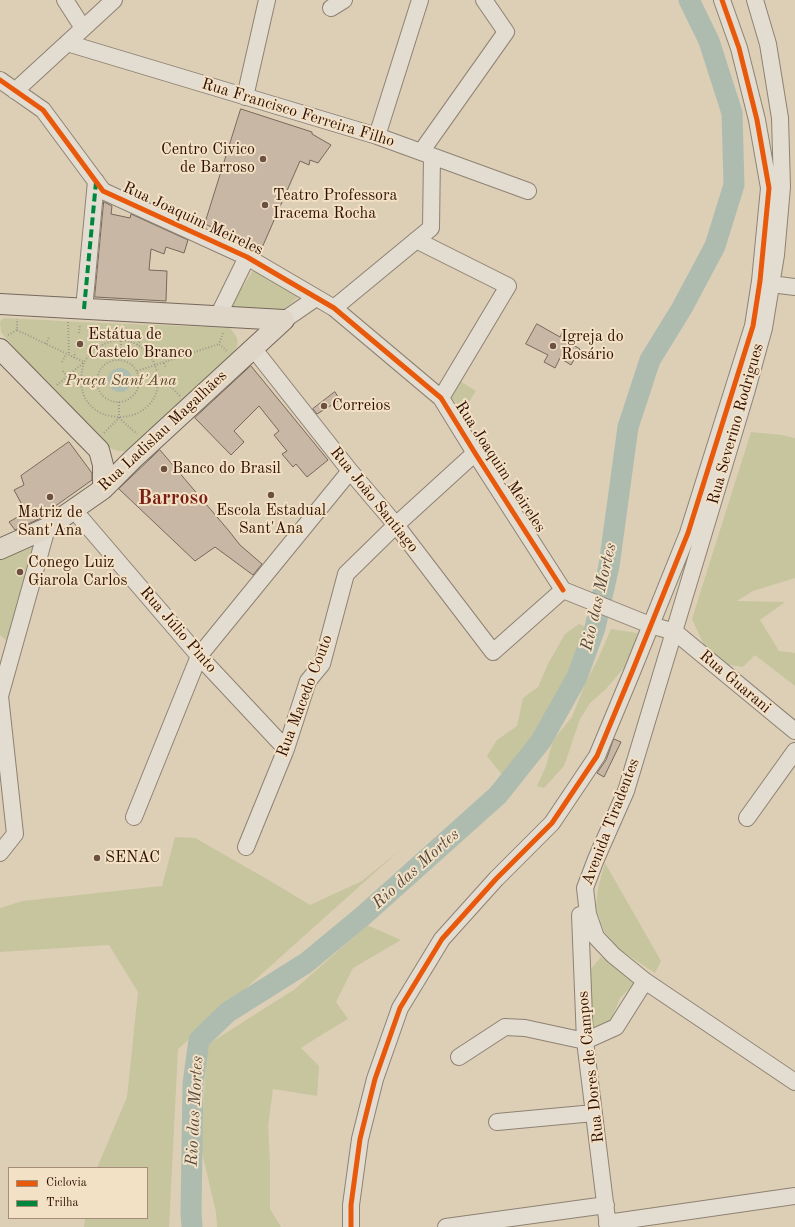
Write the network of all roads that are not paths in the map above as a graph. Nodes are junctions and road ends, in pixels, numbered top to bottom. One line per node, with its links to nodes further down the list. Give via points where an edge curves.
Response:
1 (65, 0): 8 (street)
2 (114, 0): 8 (street)
3 (267, 0): 12 (street)
4 (420, 0): 13 (street)
5 (484, 0): 14 (street, via 506,32)
6 (722, 0): 40 (street, via 739,48 757,120 769,188 760,281 753,326 688,533)
7 (755, 0): 19 (street, Rua Severino Rodrigues, via 768,44 780,118 782,187)
8 (83, 28): 9 (street)
9 (67, 43): 11 (street); 12 (street, Rua Francisco Ferreira Filho)
10 (0, 80): 11 (street, Rua Joaquim Meireles)
11 (15, 90): 15 (street, Rua Joaquim Meireles, via 43,110)
12 (245, 97): 13 (street, Rua Francisco Ferreira Filho)
13 (377, 136): 14 (street, Rua Francisco Ferreira Filho)
14 (426, 154): 16 (street, Rua Francisco Ferreira Filho); 17 (street, via 430,228)
15 (96, 181): 18 (street, Rua Joaquim Meireles, via 103,191); 24 (street)
16 (528, 191)
17 (416, 240): 22 (street); 29 (street, via 508,286)
18 (247, 257): 21 (street, Rua Joaquim Meireles); 26 (street)
19 (771, 284): 20 (street); 41 (street, Rua Severino Rodrigues, via 764,328)
20 (795, 287)
21 (316, 298): 22 (street, Rua Joaquim Meireles); 25 (street, Rua Ladislau Magalhães)
22 (334, 308): 29 (street, Rua Joaquim Meireles)
23 (9, 310): 24 (main road)
24 (82, 316): 26 (main road)
25 (284, 320): 26 (main road); 28 (main road, Rua Ladislau Magalhães)
26 (222, 322)
27 (2, 343): 30 (main road)
28 (253, 348): 31 (main road, Rua Ladislau Magalhães); 33 (street, Rua João Santiago)
29 (441, 398): 32 (street, Rua Joaquim Meireles)
30 (101, 442): 31 (main road, via 119,454); 34 (main road)
31 (138, 445): 34 (main road, Rua Ladislau Magalhães)
32 (475, 453): 36 (street, Rua Macedo Couto); 39 (street, Rua Joaquim Meireles)
33 (350, 471): 36 (street, Rua João Santiago); 43 (street)
34 (103, 489): 35 (main road, Rua Ladislau Magalhães)
35 (73, 509): 37 (main road, Rua Ladislau Magalhães); 43 (street, Rua Júlio Pinto)
36 (396, 525): 39 (street, Rua João Santiago, via 493,652); 46 (street, Rua Macedo Couto, via 346,574 322,664 308,681)
37 (47, 528): 38 (main road, Rua Ladislau Magalhães); 42 (street)
38 (0, 549)
39 (564, 590): 40 (street)
40 (650, 625): 41 (street); 62 (street, via 597,756 552,823 496,879 442,939 400,1008 375,1079 360,1139 351,1205)
41 (675, 632): 45 (street, Rua Guarani); 52 (street, Avenida Tiradentes, via 626,791 585,888)
42 (6, 648): 44 (street)
43 (199, 656): 46 (street, Rua Júlio Pinto); 48 (street)
44 (0, 696): 51 (street, via 15,834)
45 (795, 731)
46 (286, 749): 50 (street, Rua Macedo Couto)
47 (795, 751): 49 (street)
48 (134, 817)
49 (747, 818)
50 (246, 847)
51 (0, 853)
52 (588, 914): 53 (street, Avenida Tiradentes, via 596,937 613,955); 54 (street, Rua Dores de Campos, via 580,915)
53 (645, 981): 54 (street, via 616,1027); 56 (street, Avenida Tiradentes)
54 (585, 1041): 55 (street, via 525,1028 505,1027); 57 (street, Rua Dores de Campos)
55 (459, 1057)
56 (795, 1082)
57 (594, 1113): 58 (street); 60 (street, Rua Dores de Campos)
58 (497, 1122)
59 (795, 1196): 61 (street)
60 (606, 1205): 61 (street, Rua Dores de Campos); 63 (street)
61 (608, 1225)
62 (351, 1227)
63 (446, 1227)

